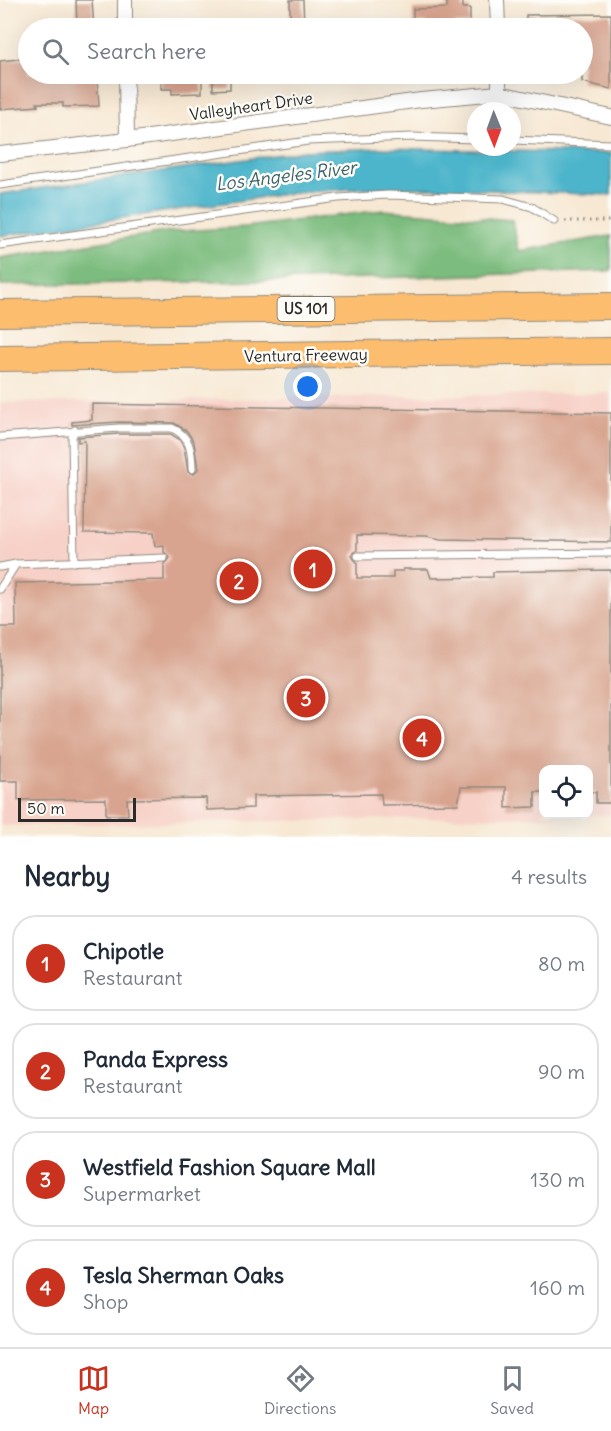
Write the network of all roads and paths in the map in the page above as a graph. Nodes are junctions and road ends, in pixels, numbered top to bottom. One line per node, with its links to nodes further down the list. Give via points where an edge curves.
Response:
1 (125, 0): 3 (street)
2 (497, 0): 4 (street)
3 (125, 18)
4 (498, 18)
5 (126, 84): 10 (street)
6 (499, 84): 7 (street)
7 (499, 93): 8 (street, Valleyheart Drive); 10 (street, Valleyheart Drive)
8 (611, 117)
9 (467, 139): 14 (lane, via 308,141)
10 (127, 140): 13 (street, Valleyheart Drive)
11 (521, 140): 12 (lane)
12 (611, 144)
13 (0, 154)
14 (0, 185)
15 (554, 221): 16 (path); 17 (lane, via 532,207 503,199 388,195)
16 (611, 221)
17 (0, 245)
18 (611, 306): 19 (highway, US 101)
19 (0, 313)
20 (611, 351): 21 (highway, Ventura Freeway)
21 (0, 358)
22 (85, 427): 23 (lane)
23 (74, 431): 24 (lane); 25 (lane, via 172,428 188,441); 29 (lane)
24 (0, 437)
25 (192, 469)
26 (611, 553): 27 (lane)
27 (357, 556)
28 (164, 558): 29 (lane)
29 (74, 562): 30 (lane)
30 (16, 564): 31 (lane); 32 (lane)
31 (0, 567)
32 (0, 589)

